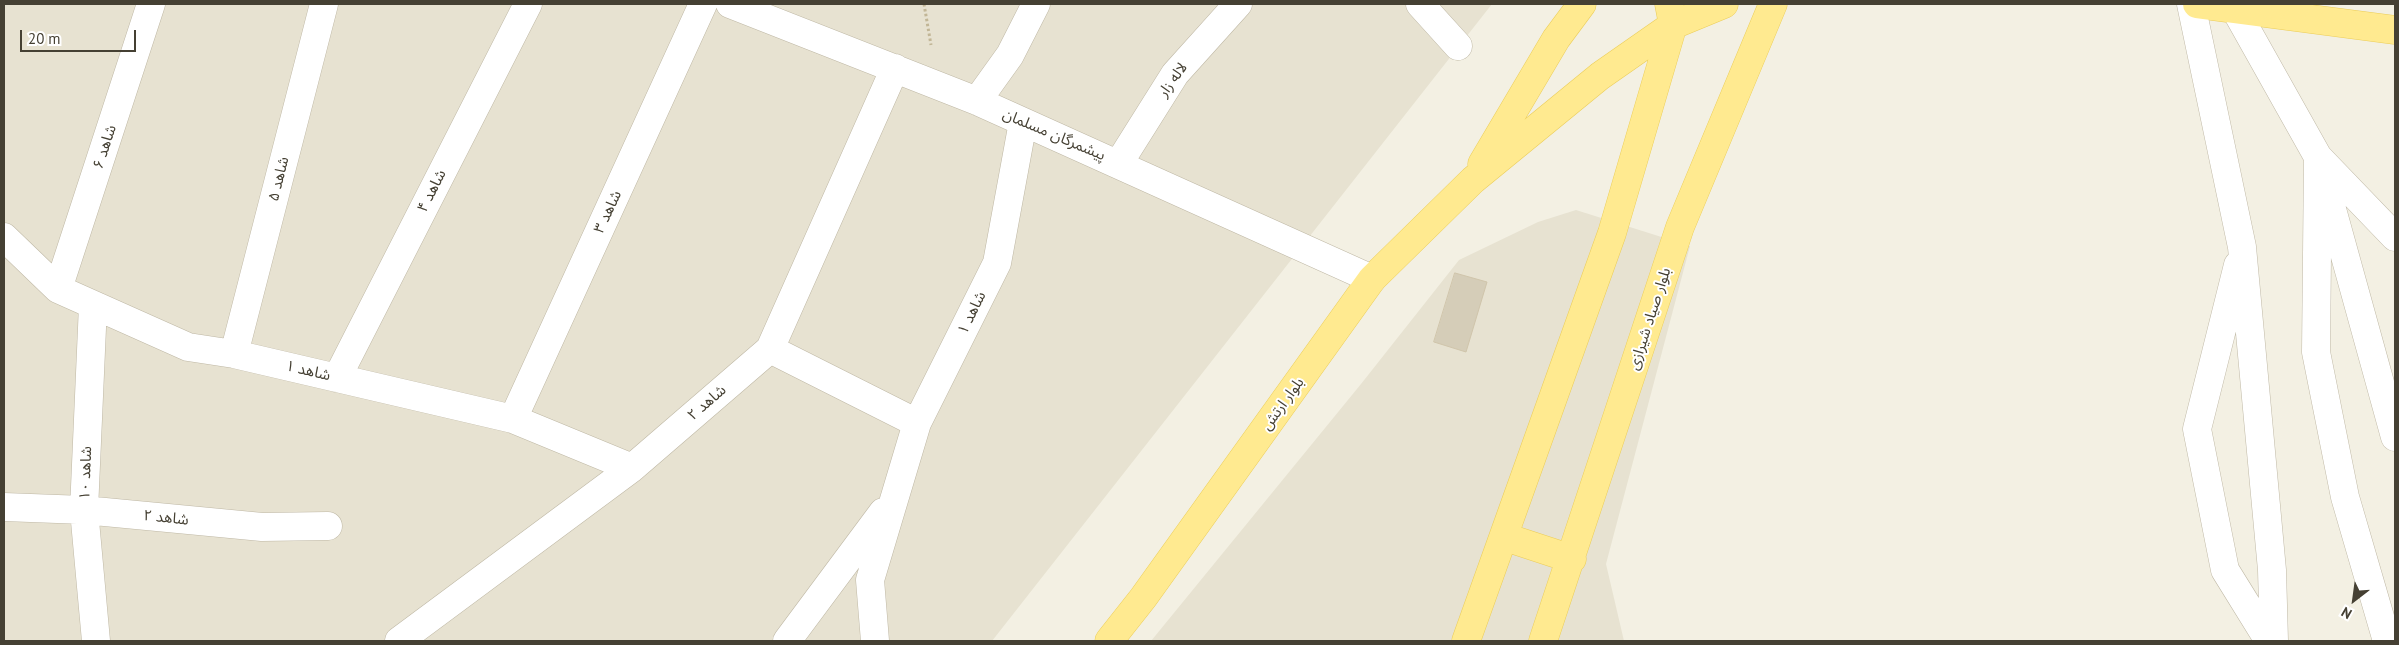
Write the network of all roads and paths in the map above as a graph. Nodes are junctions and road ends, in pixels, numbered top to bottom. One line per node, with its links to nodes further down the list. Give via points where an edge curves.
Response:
1 (151, 4): 27 (street, شاهد ۶)
2 (324, 4): 30 (street, شاهد ۵)
3 (528, 4): 31 (street, شاهد ۴)
4 (703, 4): 32 (street, شاهد ۳)
5 (1036, 4): 18 (street, via 1010,55)
6 (1238, 4): 21 (street, لاله زار, via 1175,74)
7 (1420, 4): 16 (street)
8 (1582, 4): 22 (main road, via 1556,40)
9 (1724, 4): 14 (main road)
10 (1773, 4): 41 (main road, بلوار صیاد شیرازی, via 1680,227)
11 (2200, 4): 13 (main road); 25 (street)
12 (742, 6): 17 (street, پیشمرگان مسلمان)
13 (2235, 9): 15 (main road); 20 (street)
14 (1671, 15): 22 (main road); 40 (main road, via 1612,233)
15 (2395, 30)
16 (1458, 46)
17 (895, 68): 18 (street, پیشمرگان مسلمان, via 938,88); 29 (street, شاهد ۲)
18 (977, 101): 19 (street, پیشمرگان مسلمان)
19 (1023, 122): 21 (street, پیشمرگان مسلمان); 33 (street, شاهد ۱, via 997,262)
20 (2318, 157): 24 (street); 34 (street); 52 (street, via 2316,352 2345,497)
21 (1119, 163): 26 (street, پیشمرگان مسلمان)
22 (1473, 180): 26 (main road, بلوار ارتش)
23 (4, 237): 27 (street, شاهد ۱)
24 (2395, 237)
25 (2242, 247): 50 (street, via 2196,429 2225,570); 51 (street, via 2272,570)
26 (1372, 279): 46 (main road, بلوار ارتش)
27 (58, 289): 28 (street, شاهد ۱)
28 (93, 305): 30 (street, شاهد ۱, via 188,347); 38 (street, شاهد ۱۰)
29 (770, 349): 33 (street); 35 (street, شاهد ۲)
30 (234, 354): 31 (street, شاهد ۱)
31 (337, 378): 32 (street, شاهد ۱)
32 (513, 420): 35 (street, شاهد ۱)
33 (917, 423): 36 (street, شاهد ۱)
34 (2395, 437)
35 (632, 468): 43 (street, شاهد ۲)
36 (895, 495): 44 (street, شاهد ۱); 45 (street, شاهد ۱, via 870,580)
37 (4, 507): 38 (street, شاهد ۲)
38 (84, 510): 39 (street, شاهد ۲, via 262,527); 42 (street, شاهد ۱۰)
39 (328, 526)
40 (1505, 537): 41 (main road); 47 (main road)
41 (1572, 559): 48 (main road, بلوار صیاد شیرازی); 49 (street)
42 (96, 641)
43 (399, 641)
44 (787, 641)
45 (875, 641)
46 (1109, 641)
47 (1466, 641)
48 (1543, 641)
49 (1556, 641)
50 (2269, 641)
51 (2274, 641)
52 (2387, 641)

